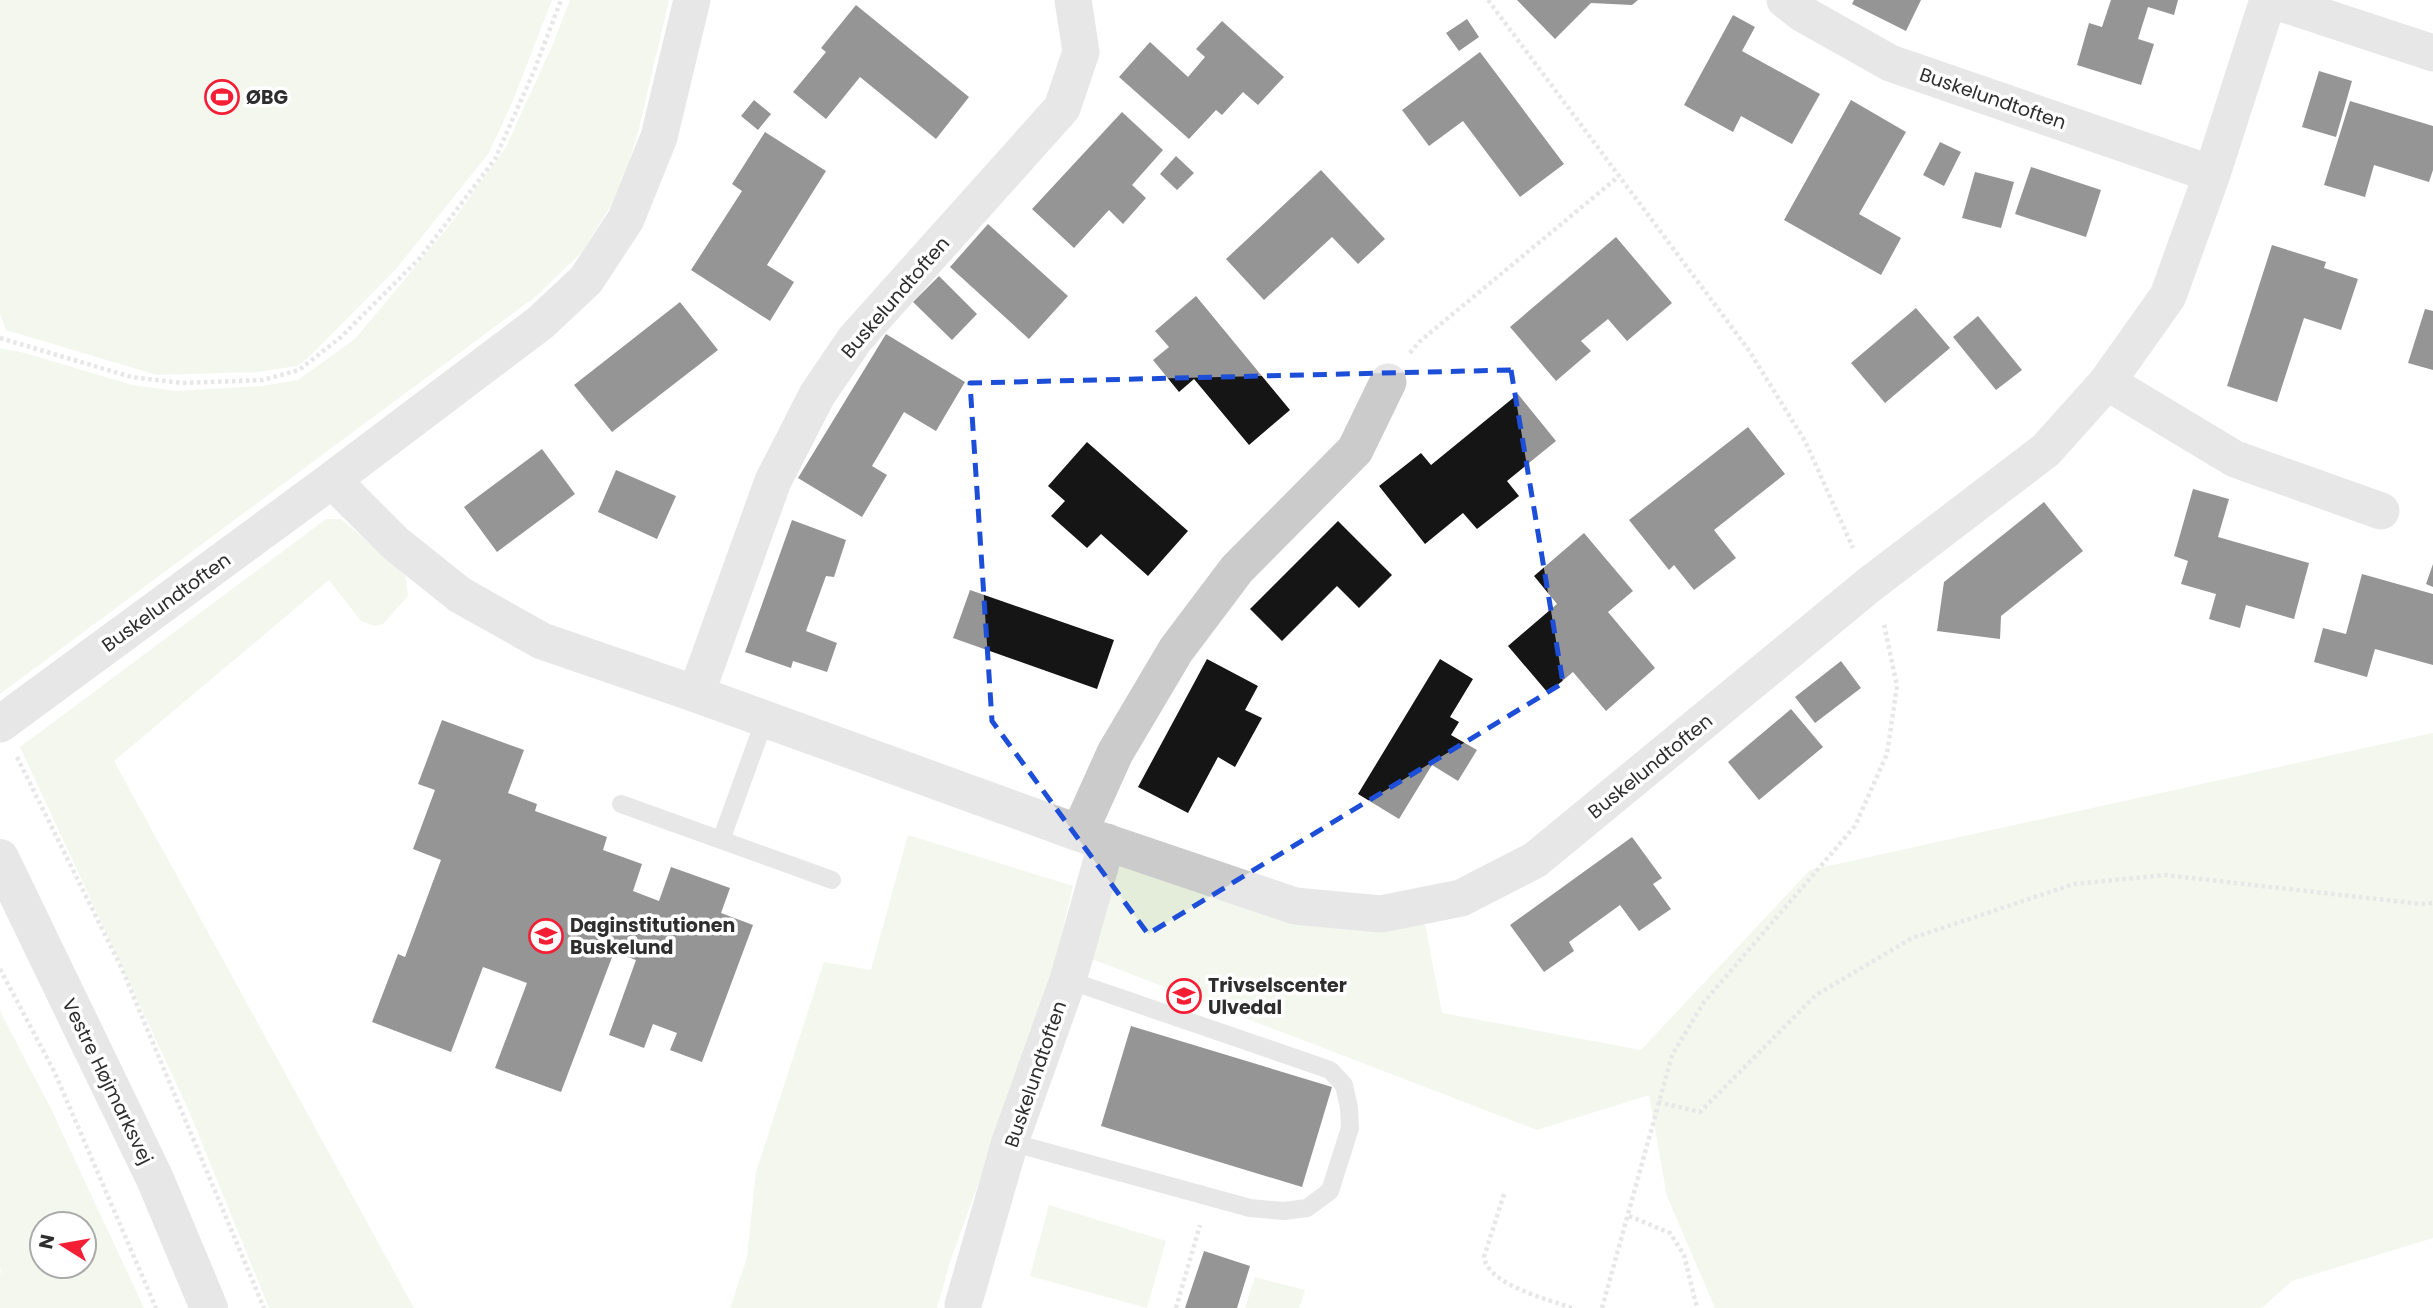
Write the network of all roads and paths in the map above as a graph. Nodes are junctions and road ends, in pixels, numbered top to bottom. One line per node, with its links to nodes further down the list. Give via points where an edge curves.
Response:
1 (561, 0): 10 (path, via 495,159 419,258 341,337 299,370 263,380 182,383 131,377)
2 (692, 0): 13 (street, Buskelundtoften, via 659,137 626,219 586,280 540,323)
3 (1073, 0): 16 (street, Buskelundtoften, via 1081,52 1062,108 855,339 817,395 773,481)
4 (1488, 0): 9 (path)
5 (1785, 0): 8 (street, Buskelundtoften, via 1890,63)
6 (2270, 0): 7 (street, Buskelundtoften); 8 (street, Buskelundtoften)
7 (2433, 53)
8 (2212, 174): 12 (street, Buskelundtoften, via 2168,296)
9 (1618, 177): 11 (path, via 1419,342); 15 (path, via 1748,349 1805,441)
10 (0, 338)
11 (1388, 382): 20 (street, Buskelundtoften, via 1355,450 1237,569 1175,650 1115,753)
12 (2107, 382): 14 (street, via 2235,460); 15 (street, Buskelundtoften, via 2046,450)
13 (332, 480): 16 (street, Buskelundtoften, via 395,543 460,595 542,641); 18 (street, Buskelundtoften)
14 (2381, 511)
15 (1870, 585): 20 (street, Buskelundtoften, via 1535,860 1461,898 1381,914 1295,906); 27 (path, via 1887,629 1897,686 1888,754 1854,827 1704,1002 1672,1055)
16 (696, 694): 17 (street, Buskelundtoften)
17 (765, 719): 20 (street, Buskelundtoften); 21 (lane)
18 (0, 724): 35 (path, via 122,969)
19 (621, 804): 21 (lane)
20 (1093, 838): 26 (street, Buskelundtoften)
21 (721, 840): 23 (lane)
22 (0, 858): 34 (street, Vestre Højmarksvej, via 155,1179)
23 (832, 880)
24 (2433, 903): 27 (path, via 2165,875 2074,884 1912,938 1816,995 1700,1112)
25 (0, 969): 33 (path, via 54,1071)
26 (1068, 980): 28 (street, Buskelundtoften); 30 (lane, via 1330,1070 1343,1085 1350,1129 1330,1191 1307,1208 1284,1212)
27 (1658, 1102): 31 (path)
28 (1010, 1142): 30 (lane); 32 (street, Buskelundtoften)
29 (1504, 1194): 37 (path, via 1485,1265 1500,1280)
30 (1208, 1197): 36 (path)
31 (1629, 1216): 38 (path); 39 (path, via 1670,1233 1684,1255)
32 (962, 1306)
33 (156, 1308)
34 (209, 1308)
35 (264, 1308)
36 (1176, 1308)
37 (1572, 1308)
38 (1602, 1308)
39 (1697, 1308)

